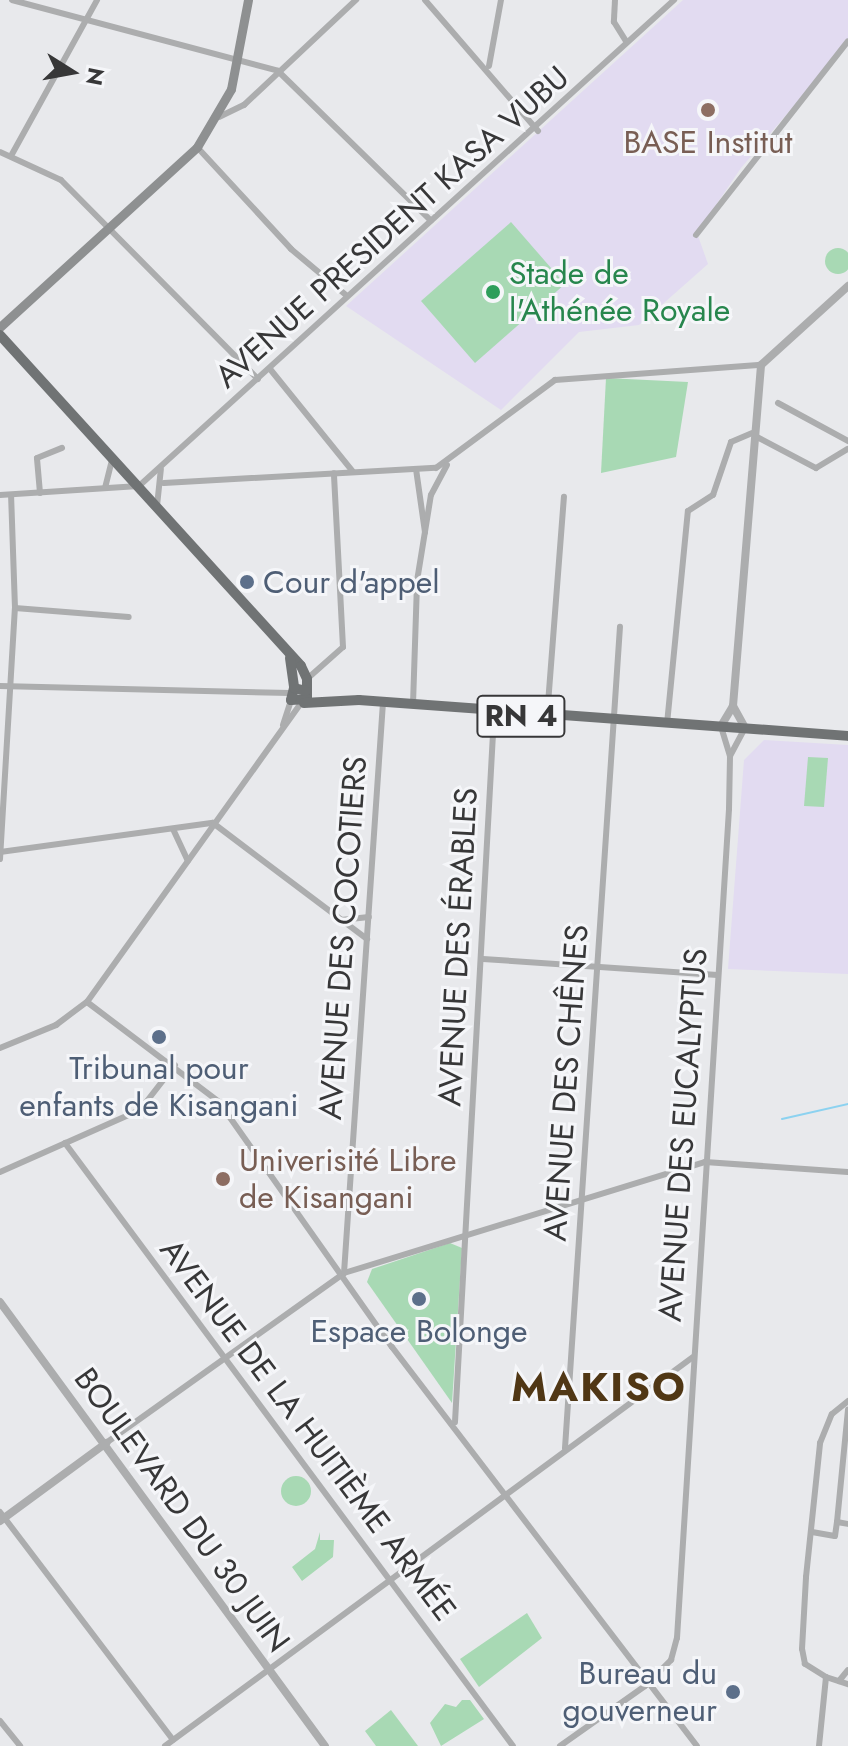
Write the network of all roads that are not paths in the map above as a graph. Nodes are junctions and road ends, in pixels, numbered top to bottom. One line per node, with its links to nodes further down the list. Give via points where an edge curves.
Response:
1 (12, 0): 9 (street)
2 (97, 0): 9 (street)
3 (248, 0): 12 (main road)
4 (356, 0): 14 (street)
5 (425, 0): 13 (street)
6 (501, 0): 13 (street)
7 (615, 0): 10 (street, via 614,22)
8 (674, 0): 10 (street, AVENUE PRESIDENT KASA VUBU)
9 (92, 20): 12 (street); 19 (street)
10 (626, 41): 16 (street, AVENUE PRESIDENT KASA VUBU)
11 (848, 41): 22 (street)
12 (237, 62): 14 (street); 15 (main road)
13 (489, 66): 16 (street)
14 (278, 71): 15 (street, via 244,105); 20 (street)
15 (219, 117): 17 (main road)
16 (538, 131): 20 (street, AVENUE PRESIDENT KASA VUBU)
17 (197, 147): 21 (main road); 24 (street, via 291,249)
18 (0, 152): 19 (street)
19 (11, 156): 21 (street, via 51,172)
20 (431, 221): 24 (street, AVENUE PRESIDENT KASA VUBU)
21 (109, 228): 25 (main road); 29 (street)
22 (696, 235)
23 (848, 286): 27 (street)
24 (346, 295): 28 (street, AVENUE PRESIDENT KASA VUBU)
25 (0, 327)
26 (0, 335): 35 (highway)
27 (761, 365): 31 (street); 36 (street, via 555,380)
28 (270, 369): 29 (street, AVENUE PRESIDENT KASA VUBU); 39 (street)
29 (258, 379): 37 (street, AVENUE PRESIDENT KASA VUBU)
30 (778, 403): 32 (street)
31 (752, 434): 34 (street, via 816,468); 57 (street); 61 (street, via 731,442 713,495 688,511)
32 (848, 441)
33 (62, 448): 44 (street, via 37,458)
34 (848, 449)
35 (111, 456): 42 (highway); 43 (street)
36 (447, 465): 38 (street); 49 (street, via 431,495)
37 (161, 469): 41 (street); 42 (street, AVENUE PRESIDENT KASA VUBU)
38 (416, 469): 39 (street); 49 (street, via 415,498)
39 (353, 472): 40 (street)
40 (334, 473): 41 (street); 54 (street, via 343,647)
41 (164, 483): 48 (street)
42 (139, 486): 43 (street); 48 (highway)
43 (105, 488): 44 (street)
44 (40, 493): 46 (street)
45 (0, 495): 46 (street)
46 (11, 495): 50 (street)
47 (564, 497): 59 (street)
48 (157, 506): 54 (highway, via 290,656)
49 (426, 534): 56 (street)
50 (15, 608): 51 (street); 53 (street)
51 (129, 617)
52 (620, 627): 60 (street, AVENUE DES CHÊNES)
53 (4, 686): 54 (street); 68 (street)
54 (300, 694): 55 (highway, RN 4); 66 (street, via 280,732)
55 (383, 703): 56 (highway, RN 4); 70 (street, AVENUE DES COCOTIERS)
56 (413, 706): 58 (highway, RN 4)
57 (733, 706): 62 (street); 63 (street)
58 (494, 715): 59 (highway, RN 4); 73 (street, AVENUE DES ÉRABLES)
59 (547, 717): 60 (highway, RN 4)
60 (612, 721): 61 (highway, RN 4); 74 (street, AVENUE DES CHÊNES)
61 (667, 724): 62 (highway, RN 4)
62 (721, 726): 63 (highway, RN 4); 65 (street, AVENUE DES EUCALYPTUS)
63 (745, 728): 64 (highway, RN 4); 65 (street, AVENUE DES EUCALYPTUS)
64 (848, 736)
65 (730, 756): 75 (street, AVENUE DES EUCALYPTUS)
66 (213, 823): 67 (street); 69 (street); 71 (street)
67 (173, 829): 68 (street); 69 (street)
68 (1, 854)
69 (188, 861): 76 (street)
70 (369, 917): 71 (street); 72 (street, AVENUE DES COCOTIERS)
71 (341, 920): 72 (street)
72 (367, 940): 85 (street, AVENUE DES COCOTIERS)
73 (483, 959): 74 (street); 84 (street, AVENUE DES ÉRABLES)
74 (597, 966): 75 (street); 83 (street, AVENUE DES CHÊNES)
75 (717, 975): 80 (street, AVENUE DES EUCALYPTUS)
76 (87, 1002): 77 (street, via 56,1025); 78 (street)
77 (0, 1048)
78 (175, 1065): 79 (street, via 140,1110); 85 (street, via 219,1102)
79 (65, 1143): 81 (street); 88 (street, AVENUE DE LA HUITIÈME ARMÉE)
80 (705, 1162): 82 (street); 83 (street); 87 (street, AVENUE DES EUCALYPTUS)
81 (0, 1172)
82 (848, 1172)
83 (584, 1201): 84 (street); 93 (street, AVENUE DES CHÊNES)
84 (467, 1233): 85 (street); 91 (street, AVENUE DES ÉRABLES)
85 (344, 1273): 88 (street); 91 (street, via 392,1347)
86 (0, 1302): 92 (street, BOULEVARD DU 30 JUIN)
87 (693, 1357): 93 (street); 105 (street, AVENUE DES EUCALYPTUS, via 671,1660)
88 (224, 1359): 92 (street); 99 (street, AVENUE DE LA HUITIÈME ARMÉE)
89 (848, 1401): 98 (street, via 832,1414 820,1443)
90 (848, 1410): 96 (street)
91 (455, 1422): 94 (street)
92 (106, 1443): 95 (street); 100 (street, BOULEVARD DU 30 JUIN)
93 (565, 1448): 94 (street)
94 (506, 1494): 99 (street); 105 (street)
95 (1, 1517): 107 (street)
96 (837, 1522): 97 (street); 98 (street, via 835,1536)
97 (848, 1524)
98 (812, 1532): 102 (street, via 802,1649 805,1664)
99 (389, 1578): 100 (street); 111 (street, AVENUE DE LA HUITIÈME ARMÉE)
100 (267, 1670): 107 (street); 110 (street, BOULEVARD DU 30 JUIN)
101 (848, 1670): 103 (street)
102 (826, 1677): 103 (street); 114 (street)
103 (839, 1681): 104 (street)
104 (848, 1684)
105 (645, 1686): 112 (street); 113 (street)
106 (0, 1721): 108 (street)
107 (173, 1740): 109 (street)
108 (20, 1746)
109 (165, 1746)
110 (325, 1746)
111 (513, 1746)
112 (560, 1746)
113 (697, 1746)
114 (819, 1746)

